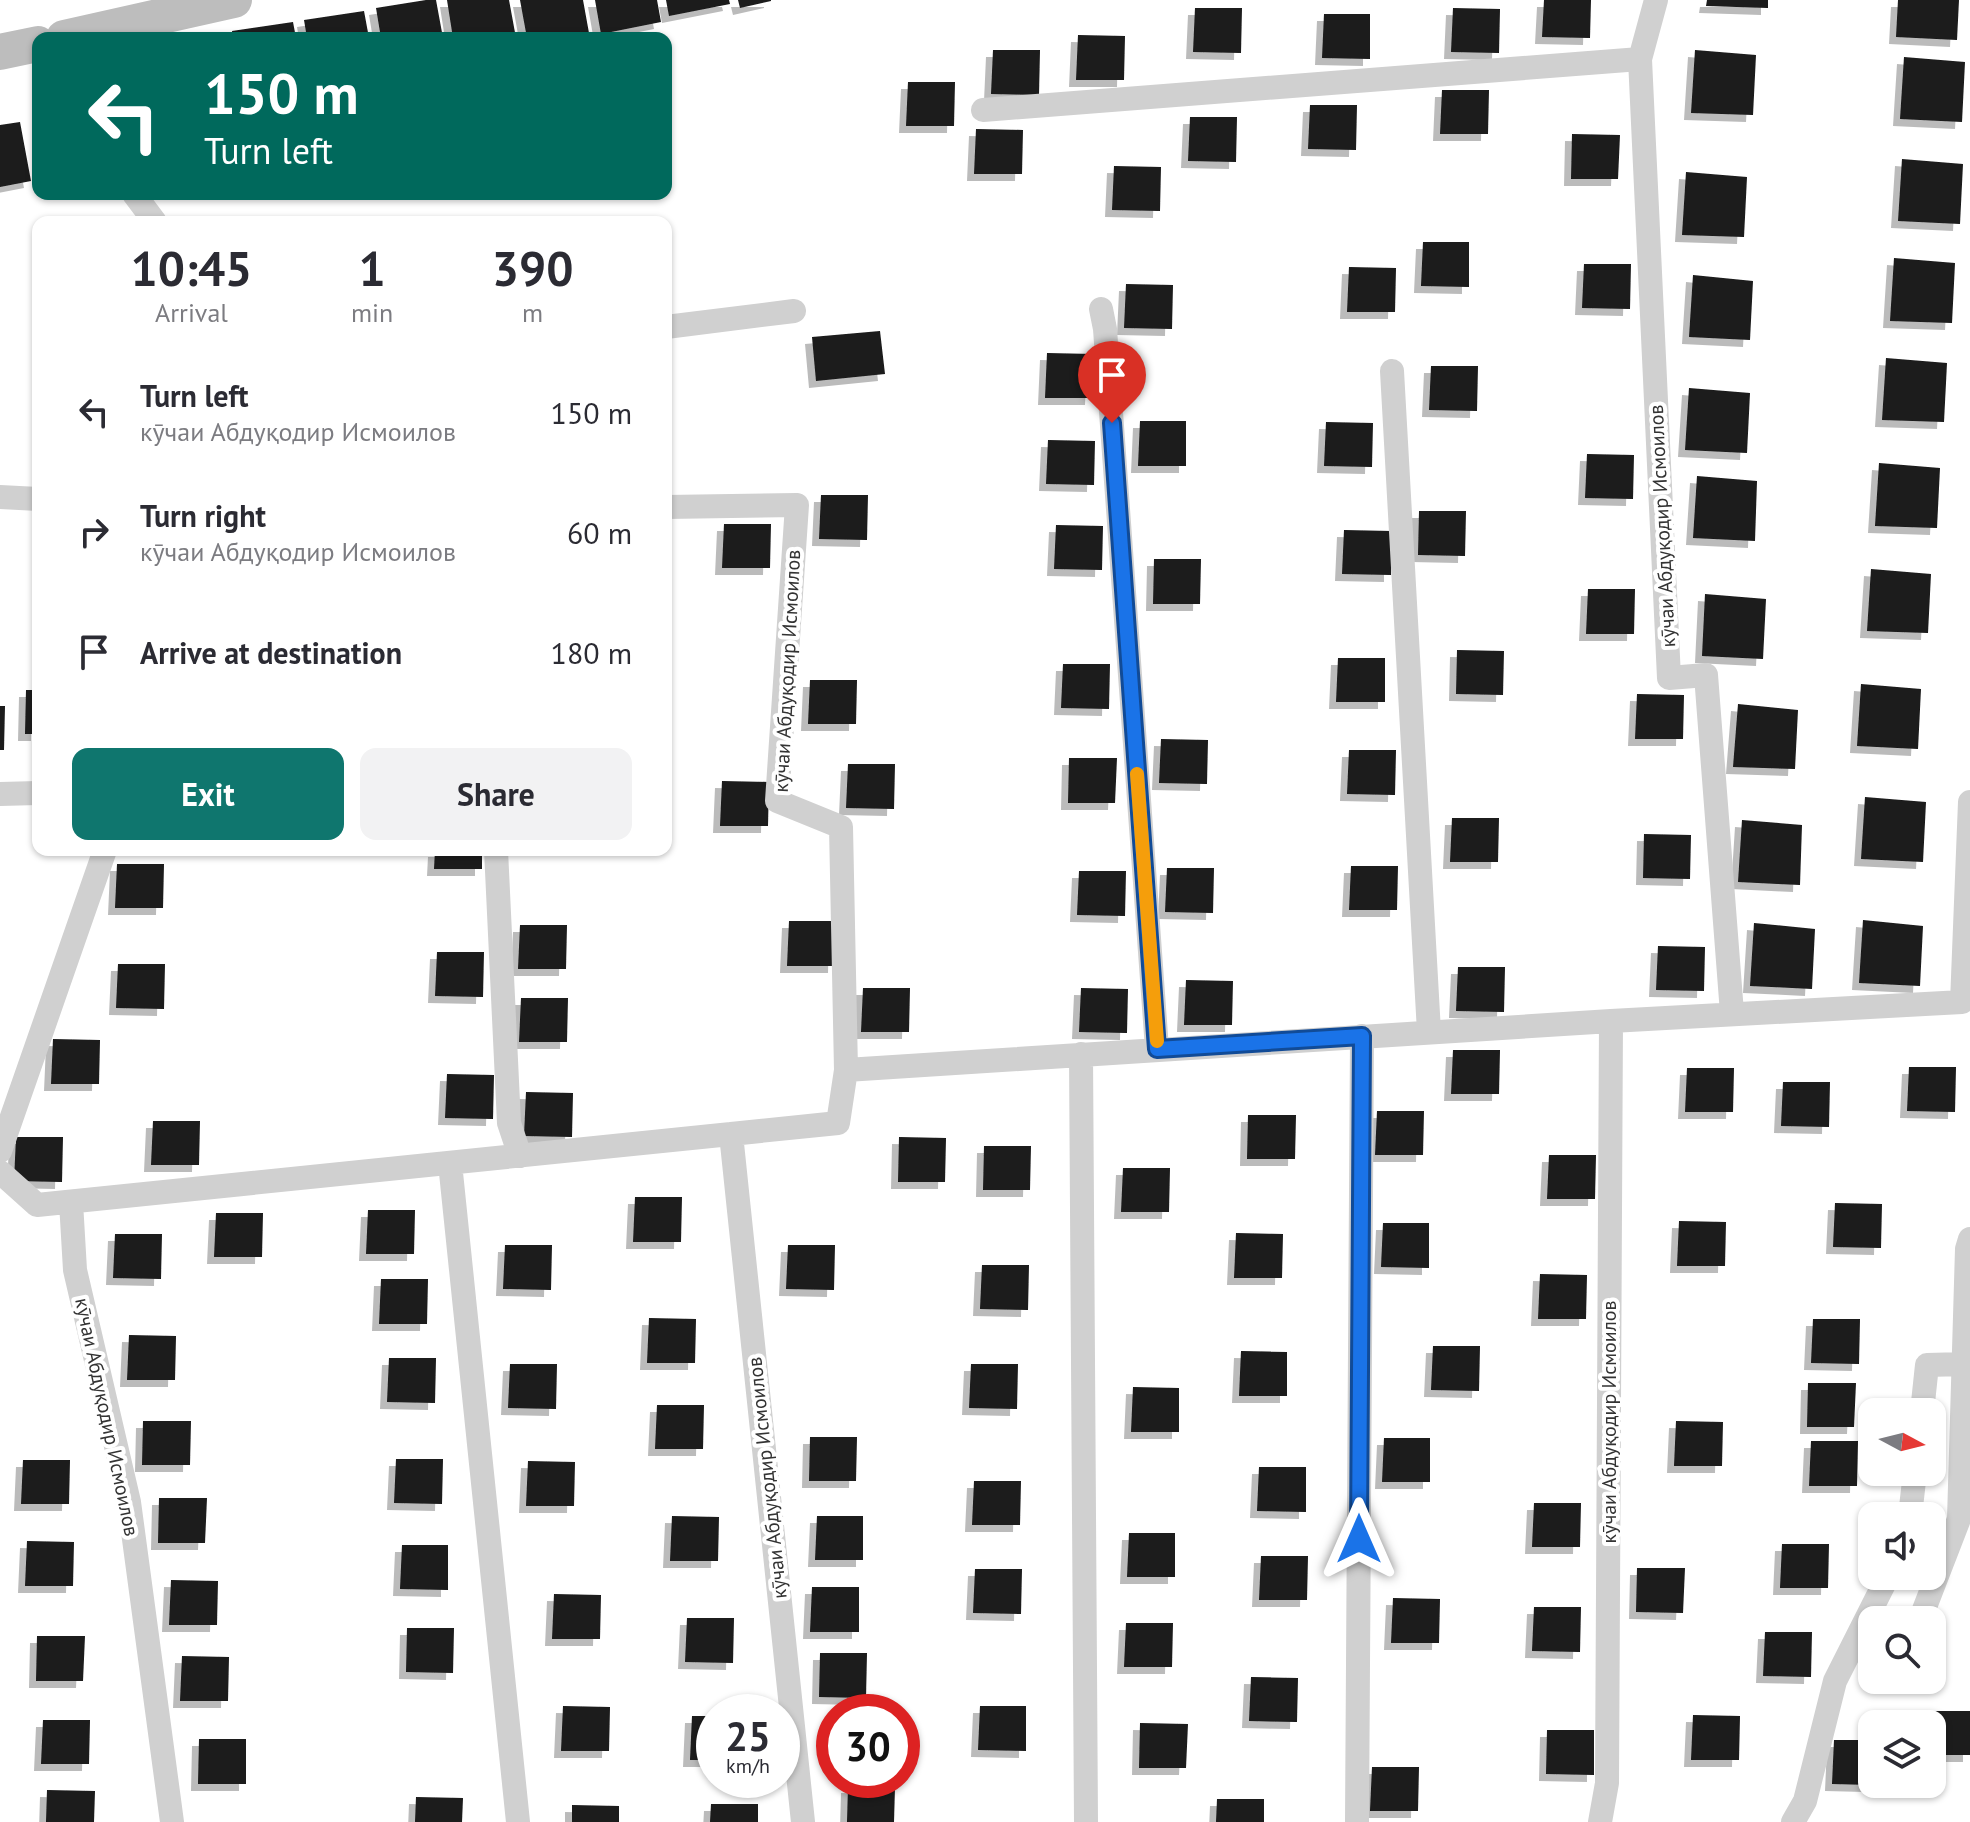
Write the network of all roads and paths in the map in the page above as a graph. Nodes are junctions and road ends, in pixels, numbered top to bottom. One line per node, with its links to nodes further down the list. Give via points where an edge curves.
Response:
1 (234, 0): 3 (street)
2 (1656, 0): 6 (street, кӯчаи Абдуқодир Исмоилов)
3 (91, 32)
4 (32, 45): 5 (street)
5 (0, 52)
6 (1640, 59): 7 (street); 21 (street, кӯчаи Абдуқодир Исмоилов, via 1669,678 1706,675)
7 (983, 110)
8 (1101, 309): 25 (street)
9 (794, 311): 10 (street)
10 (672, 326)
11 (1392, 371): 23 (street)
12 (0, 497): 13 (street)
13 (32, 499)
14 (672, 507): 27 (street, кӯчаи Абдуқодир Исмоилов, via 797,505 777,801 841,827)
15 (32, 793): 16 (street)
16 (0, 794)
17 (1970, 802): 20 (street)
18 (103, 856): 28 (street)
19 (496, 856): 31 (street, via 509,1123)
20 (1968, 890): 21 (street, via 1962,1002)
21 (1732, 1013): 22 (street)
22 (1611, 1021): 23 (street); 45 (street, кӯчаи Абдуқодир Исмоилов, via 1607,1783)
23 (1429, 1032): 24 (street)
24 (1362, 1036): 25 (street); 44 (street)
25 (1157, 1049): 26 (street)
26 (1081, 1054): 27 (street); 43 (street)
27 (846, 1070): 29 (street, кӯчаи Абдуқодир Исмоилов, via 838,1123)
28 (9, 1098): 30 (street)
29 (731, 1134): 31 (street, кӯчаи Абдуқодир Исмоилов); 42 (street, кӯчаи Абдуқодир Исмоилов)
30 (0, 1151)
31 (520, 1156): 32 (street, кӯчаи Абдуқодир Исмоилов)
32 (450, 1163): 34 (street, кӯчаи Абдуқодир Исмоилов); 41 (street)
33 (0, 1172): 34 (street, кӯчаи Абдуқодир Исмоилов, via 37,1205)
34 (71, 1202): 40 (street, кӯчаи Абдуқодир Исмоилов, via 75,1270 129,1502)
35 (1970, 1239): 36 (street)
36 (1964, 1364): 37 (street, via 1927,1365); 39 (street, via 1959,1519)
37 (1923, 1398)
38 (1881, 1590): 46 (street, via 1835,1681 1805,1801)
39 (1925, 1606)
40 (172, 1822)
41 (518, 1822)
42 (803, 1822)
43 (1086, 1822)
44 (1357, 1822)
45 (1600, 1822)
46 (1793, 1822)

